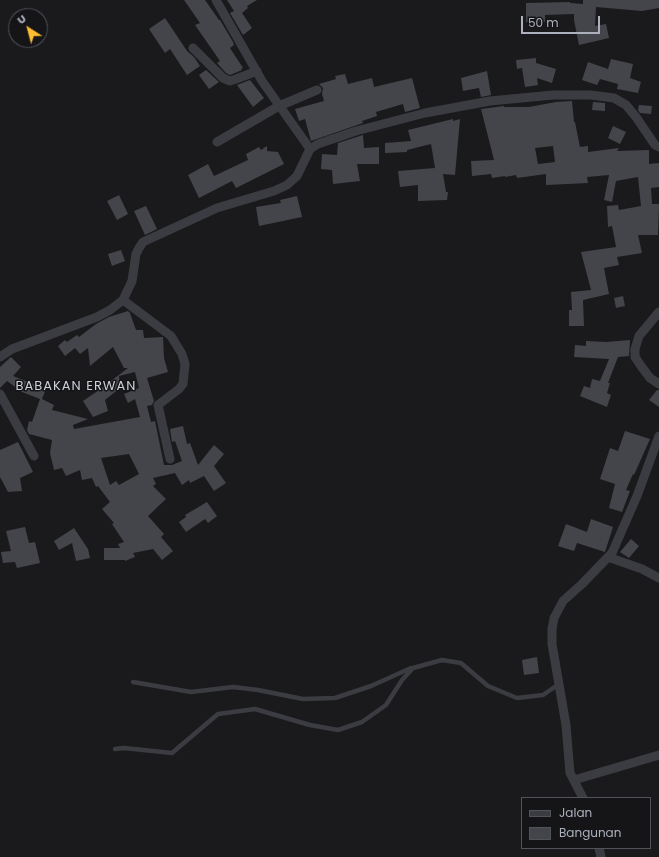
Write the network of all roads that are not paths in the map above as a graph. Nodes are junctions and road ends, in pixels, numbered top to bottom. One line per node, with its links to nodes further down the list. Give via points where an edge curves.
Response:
1 (216, 0): 3 (street)
2 (192, 48): 3 (street, via 223,78 236,80)
3 (257, 71): 5 (street)
4 (317, 90): 5 (street)
5 (279, 106): 6 (street); 8 (street)
6 (217, 142)
7 (659, 147): 8 (street, via 626,105 614,98 591,94 490,101 425,113 356,131)
8 (310, 149): 9 (street, via 296,176 287,185 217,208 143,242 136,254 132,281)
9 (123, 300): 11 (street, via 97,317 12,349); 16 (street, via 171,336 185,364 183,384 158,405)
10 (659, 312): 12 (street, via 639,336 635,357 650,378)
11 (0, 357)
12 (659, 384)
13 (0, 394): 15 (street)
14 (659, 436): 17 (street, via 637,496)
15 (34, 456)
16 (170, 459)
17 (608, 557): 18 (street); 21 (street, via 563,601 554,618 552,644)
18 (659, 578)
19 (413, 668): 20 (lane, via 335,698 303,699 233,686 190,692); 21 (lane, via 442,660 461,663 488,686 517,698 543,695); 22 (lane, via 386,705 362,722 338,730 310,726 255,709 218,714 172,753)
20 (133, 682)
21 (560, 684): 24 (street, via 570,773)
22 (115, 749)
23 (659, 755): 24 (street)
24 (574, 780): 25 (street)
25 (582, 797)

